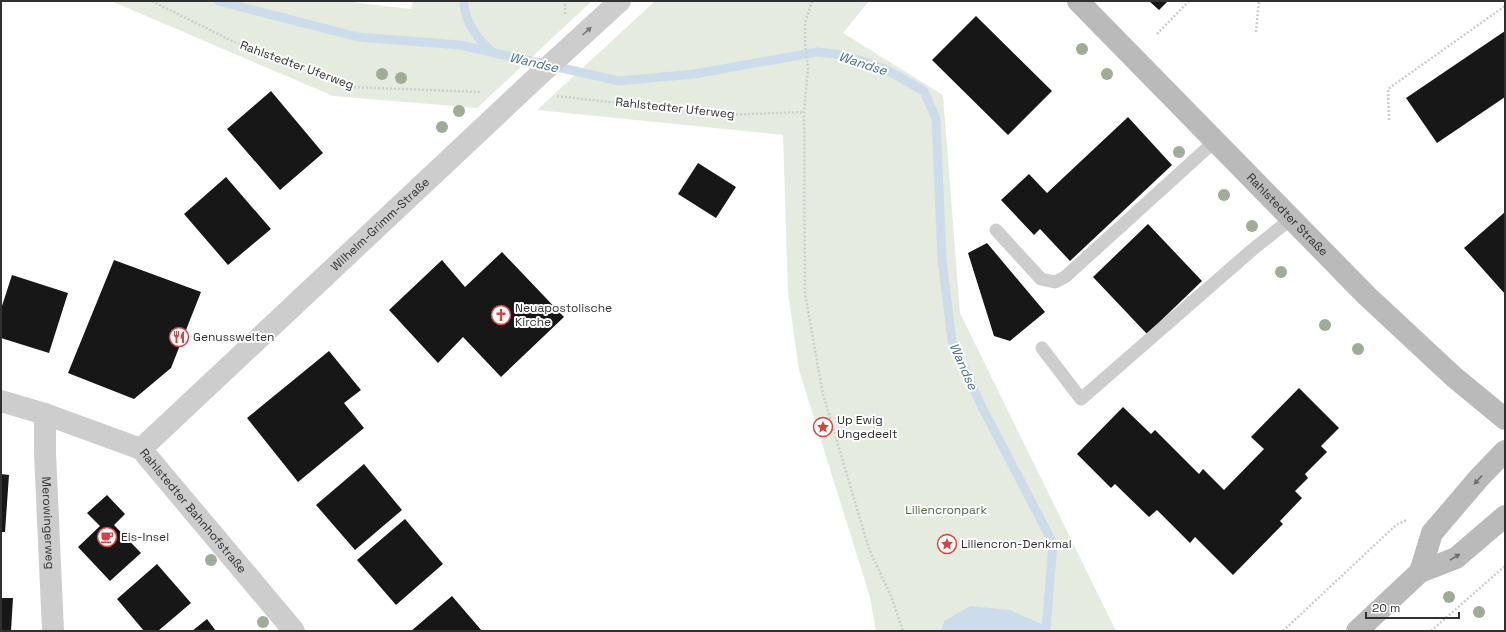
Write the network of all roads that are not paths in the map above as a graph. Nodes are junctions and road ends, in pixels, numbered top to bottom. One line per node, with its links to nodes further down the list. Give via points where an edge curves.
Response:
1 (620, 1): 10 (street, Wilhelm-Grimm-Straße, one-way to 1)
2 (1078, 1): 3 (main road, Rahlstedter Straße)
3 (1215, 141): 4 (main road, Rahlstedter Straße); 5 (lane, via 1065,276 1055,282 1041,279)
4 (1292, 218): 6 (lane, via 1080,399); 9 (main road, Rahlstedter Straße, via 1367,296 1454,377)
5 (996, 230)
6 (1042, 348)
7 (1, 401): 8 (street, Rahlstedter Bahnhofstraße)
8 (45, 414): 10 (street, Rahlstedter Bahnhofstraße); 14 (street, Merowingerweg)
9 (1505, 418)
10 (141, 449): 15 (street, Rahlstedter Bahnhofstraße)
11 (1505, 451): 13 (main road, one-way to 13, via 1432,533)
12 (1505, 516): 13 (main road, one-way to 12, via 1456,558)
13 (1420, 572): 16 (main road)
14 (53, 631)
15 (294, 631)
16 (1357, 631)

